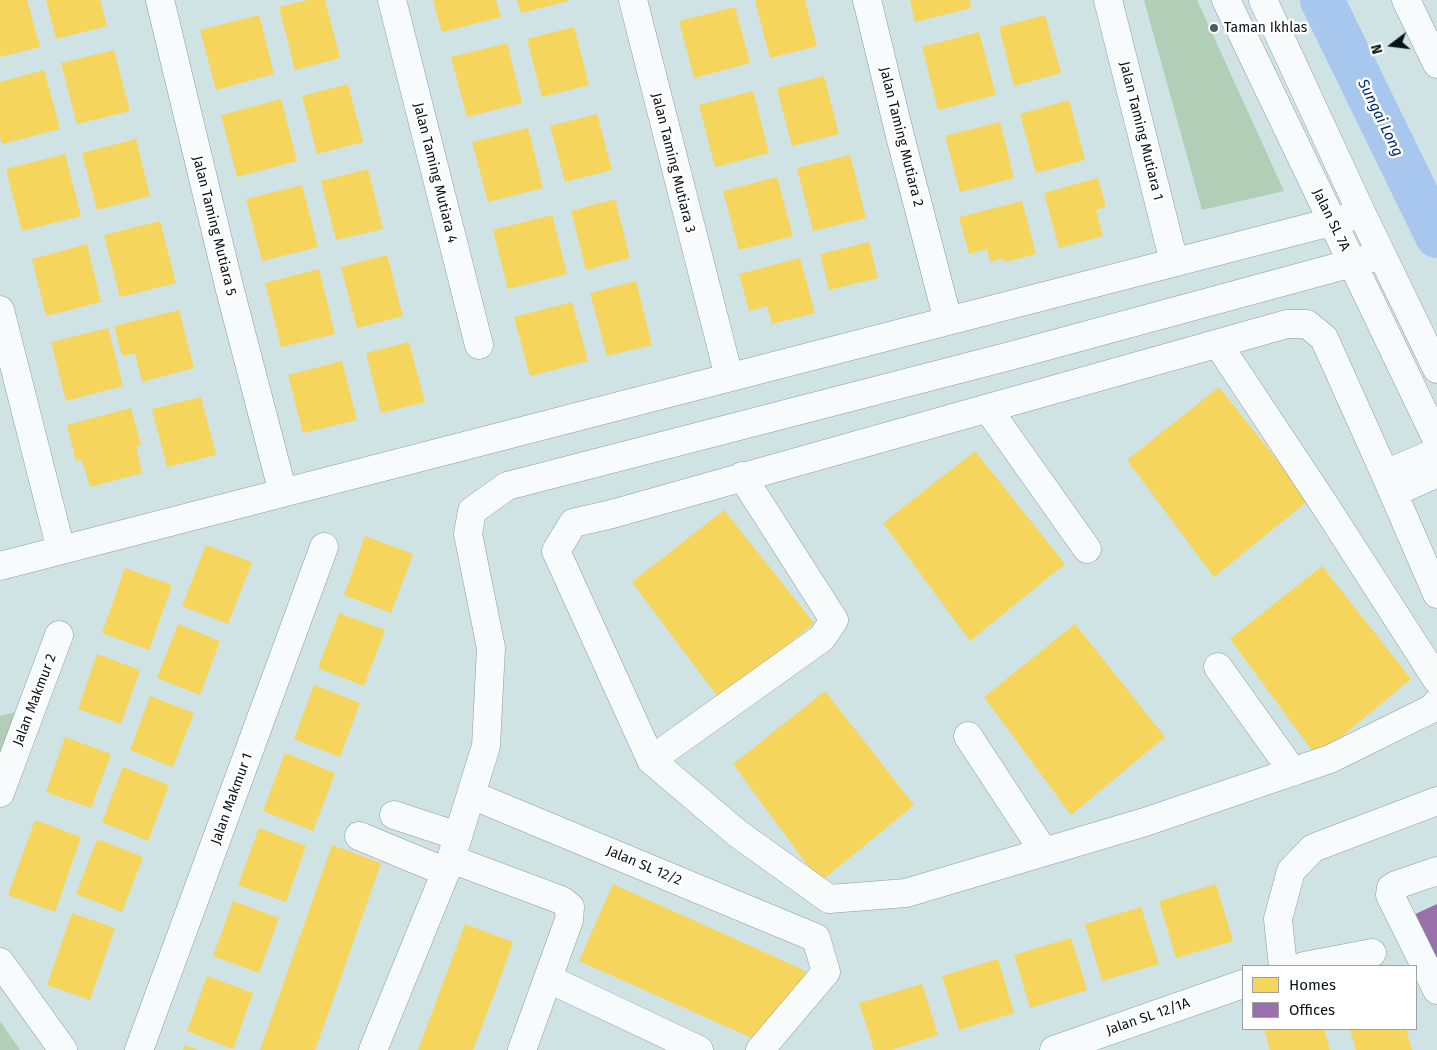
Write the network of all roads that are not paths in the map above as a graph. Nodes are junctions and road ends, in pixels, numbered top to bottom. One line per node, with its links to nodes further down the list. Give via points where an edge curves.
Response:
1 (160, 0): 27 (street, Jalan Taming Mutiara 5)
2 (392, 0): 18 (street, Jalan Taming Mutiara 4)
3 (633, 0): 20 (street, Jalan Taming Mutiara 3)
4 (867, 0): 16 (street, Jalan Taming Mutiara 2)
5 (1108, 0): 13 (street, Jalan Taming Mutiara 1)
6 (1226, 0): 11 (street, Jalan SL 7A)
7 (1263, 0): 10 (street)
8 (1406, 0): 9 (street)
9 (1437, 64)
10 (1362, 214): 11 (street); 12 (street)
11 (1331, 222): 13 (street); 14 (street, Jalan SL 7A)
12 (1382, 255): 14 (street); 19 (street)
13 (1174, 262): 16 (street)
14 (1352, 264): 22 (street, Jalan SL 7A); 41 (street, via 507,486 472,510 468,534 491,648 486,746)
15 (0, 310): 30 (street)
16 (948, 321): 20 (street)
17 (1218, 344): 21 (street); 26 (street, via 1288,324 1307,324 1324,338); 35 (street)
18 (479, 345)
19 (1437, 369)
20 (729, 377): 27 (street)
21 (988, 409): 25 (street); 29 (street)
22 (1437, 440)
23 (1437, 452): 26 (street)
24 (1437, 473): 26 (street)
25 (742, 476): 38 (street, via 834,620 822,638); 38 (street, via 573,523 556,551)
26 (1389, 483): 32 (street)
27 (283, 493): 30 (street)
28 (324, 547): 56 (street, Jalan Makmur 1)
29 (1087, 549)
30 (61, 550): 31 (street)
31 (0, 566)
32 (1437, 594)
33 (59, 635): 40 (street, Jalan Makmur 2)
34 (1218, 667): 39 (street)
35 (1437, 680)
36 (1437, 704): 39 (street, via 1330,760)
37 (968, 736): 45 (street)
38 (651, 760): 45 (street, via 737,833 829,899 906,893)
39 (1293, 772): 45 (street)
40 (0, 793)
41 (472, 795): 46 (street); 60 (street, Jalan SL 12/2, via 816,938 826,972)
42 (1437, 801): 50 (street, via 1314,848 1291,871 1278,919)
43 (394, 815): 46 (street)
44 (359, 836): 46 (street)
45 (1044, 852)
46 (452, 856): 52 (street, via 561,900 570,907 569,920); 57 (street)
47 (1437, 871): 54 (street, via 1396,885 1391,888 1390,895)
48 (1372, 953): 51 (street)
49 (0, 962): 55 (street)
50 (1283, 965)
51 (1309, 965)
52 (549, 979): 58 (street); 59 (street)
53 (1242, 984): 61 (street, Jalan SL 12/1A)
54 (1437, 990)
55 (63, 1050)
56 (139, 1050)
57 (373, 1050)
58 (522, 1050)
59 (699, 1050)
60 (760, 1050)
61 (1054, 1050)

